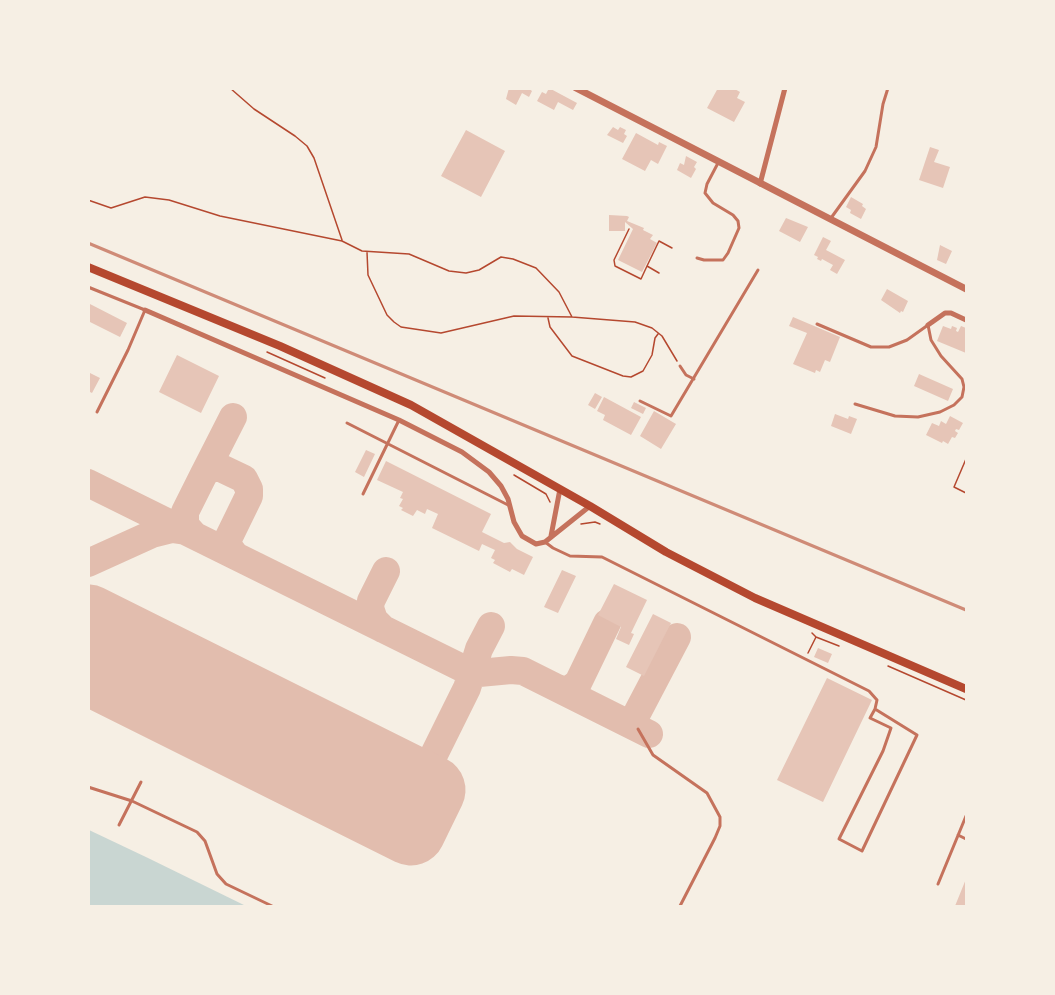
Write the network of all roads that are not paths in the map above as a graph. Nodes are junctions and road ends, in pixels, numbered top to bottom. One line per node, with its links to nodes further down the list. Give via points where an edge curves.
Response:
1 (576, 88): 4 (street)
2 (785, 88): 5 (street)
3 (888, 88): 6 (lane, via 876,147 865,171)
4 (718, 162): 5 (street); 7 (lane, via 705,194 734,215 739,228 723,260)
5 (760, 184): 6 (street)
6 (830, 220): 11 (street)
7 (697, 258)
8 (88, 267): 24 (main road, via 411,405)
9 (758, 270): 17 (lane)
10 (88, 287): 12 (lane)
11 (966, 289)
12 (145, 310): 20 (lane); 21 (street)
13 (966, 320): 15 (street, via 945,313)
14 (817, 324): 15 (lane, via 871,347 889,347)
15 (928, 325): 19 (lane, via 931,340 941,356 962,379 963,397 940,412 918,417 895,416)
16 (680, 366): 17 (lane)
17 (694, 379): 18 (lane, via 671,416)
18 (639, 401)
19 (855, 404)
20 (97, 412)
21 (399, 420): 23 (lane); 26 (street, via 477,461 501,486)
22 (346, 423): 23 (lane)
23 (388, 444): 25 (lane); 26 (lane)
24 (560, 489): 27 (main road); 28 (street)
25 (363, 494)
26 (510, 506): 29 (street, via 522,536 536,544)
27 (590, 506): 28 (street); 30 (main road, via 666,552 755,598)
28 (551, 536): 29 (street)
29 (545, 542): 31 (lane, via 570,556 602,557 869,691 877,700)
30 (966, 689)
31 (875, 709): 31 (lane, via 870,718 891,728 839,839 862,850 917,735)
32 (638, 729): 42 (lane, via 653,756 707,793 720,817 715,838)
33 (141, 782): 35 (lane)
34 (88, 787): 35 (lane)
35 (132, 801): 37 (lane); 41 (lane, via 197,832 226,884)
36 (966, 816): 38 (lane)
37 (119, 825)
38 (958, 835): 39 (lane); 40 (lane)
39 (966, 839)
40 (938, 884)
41 (272, 906)
42 (680, 906)

